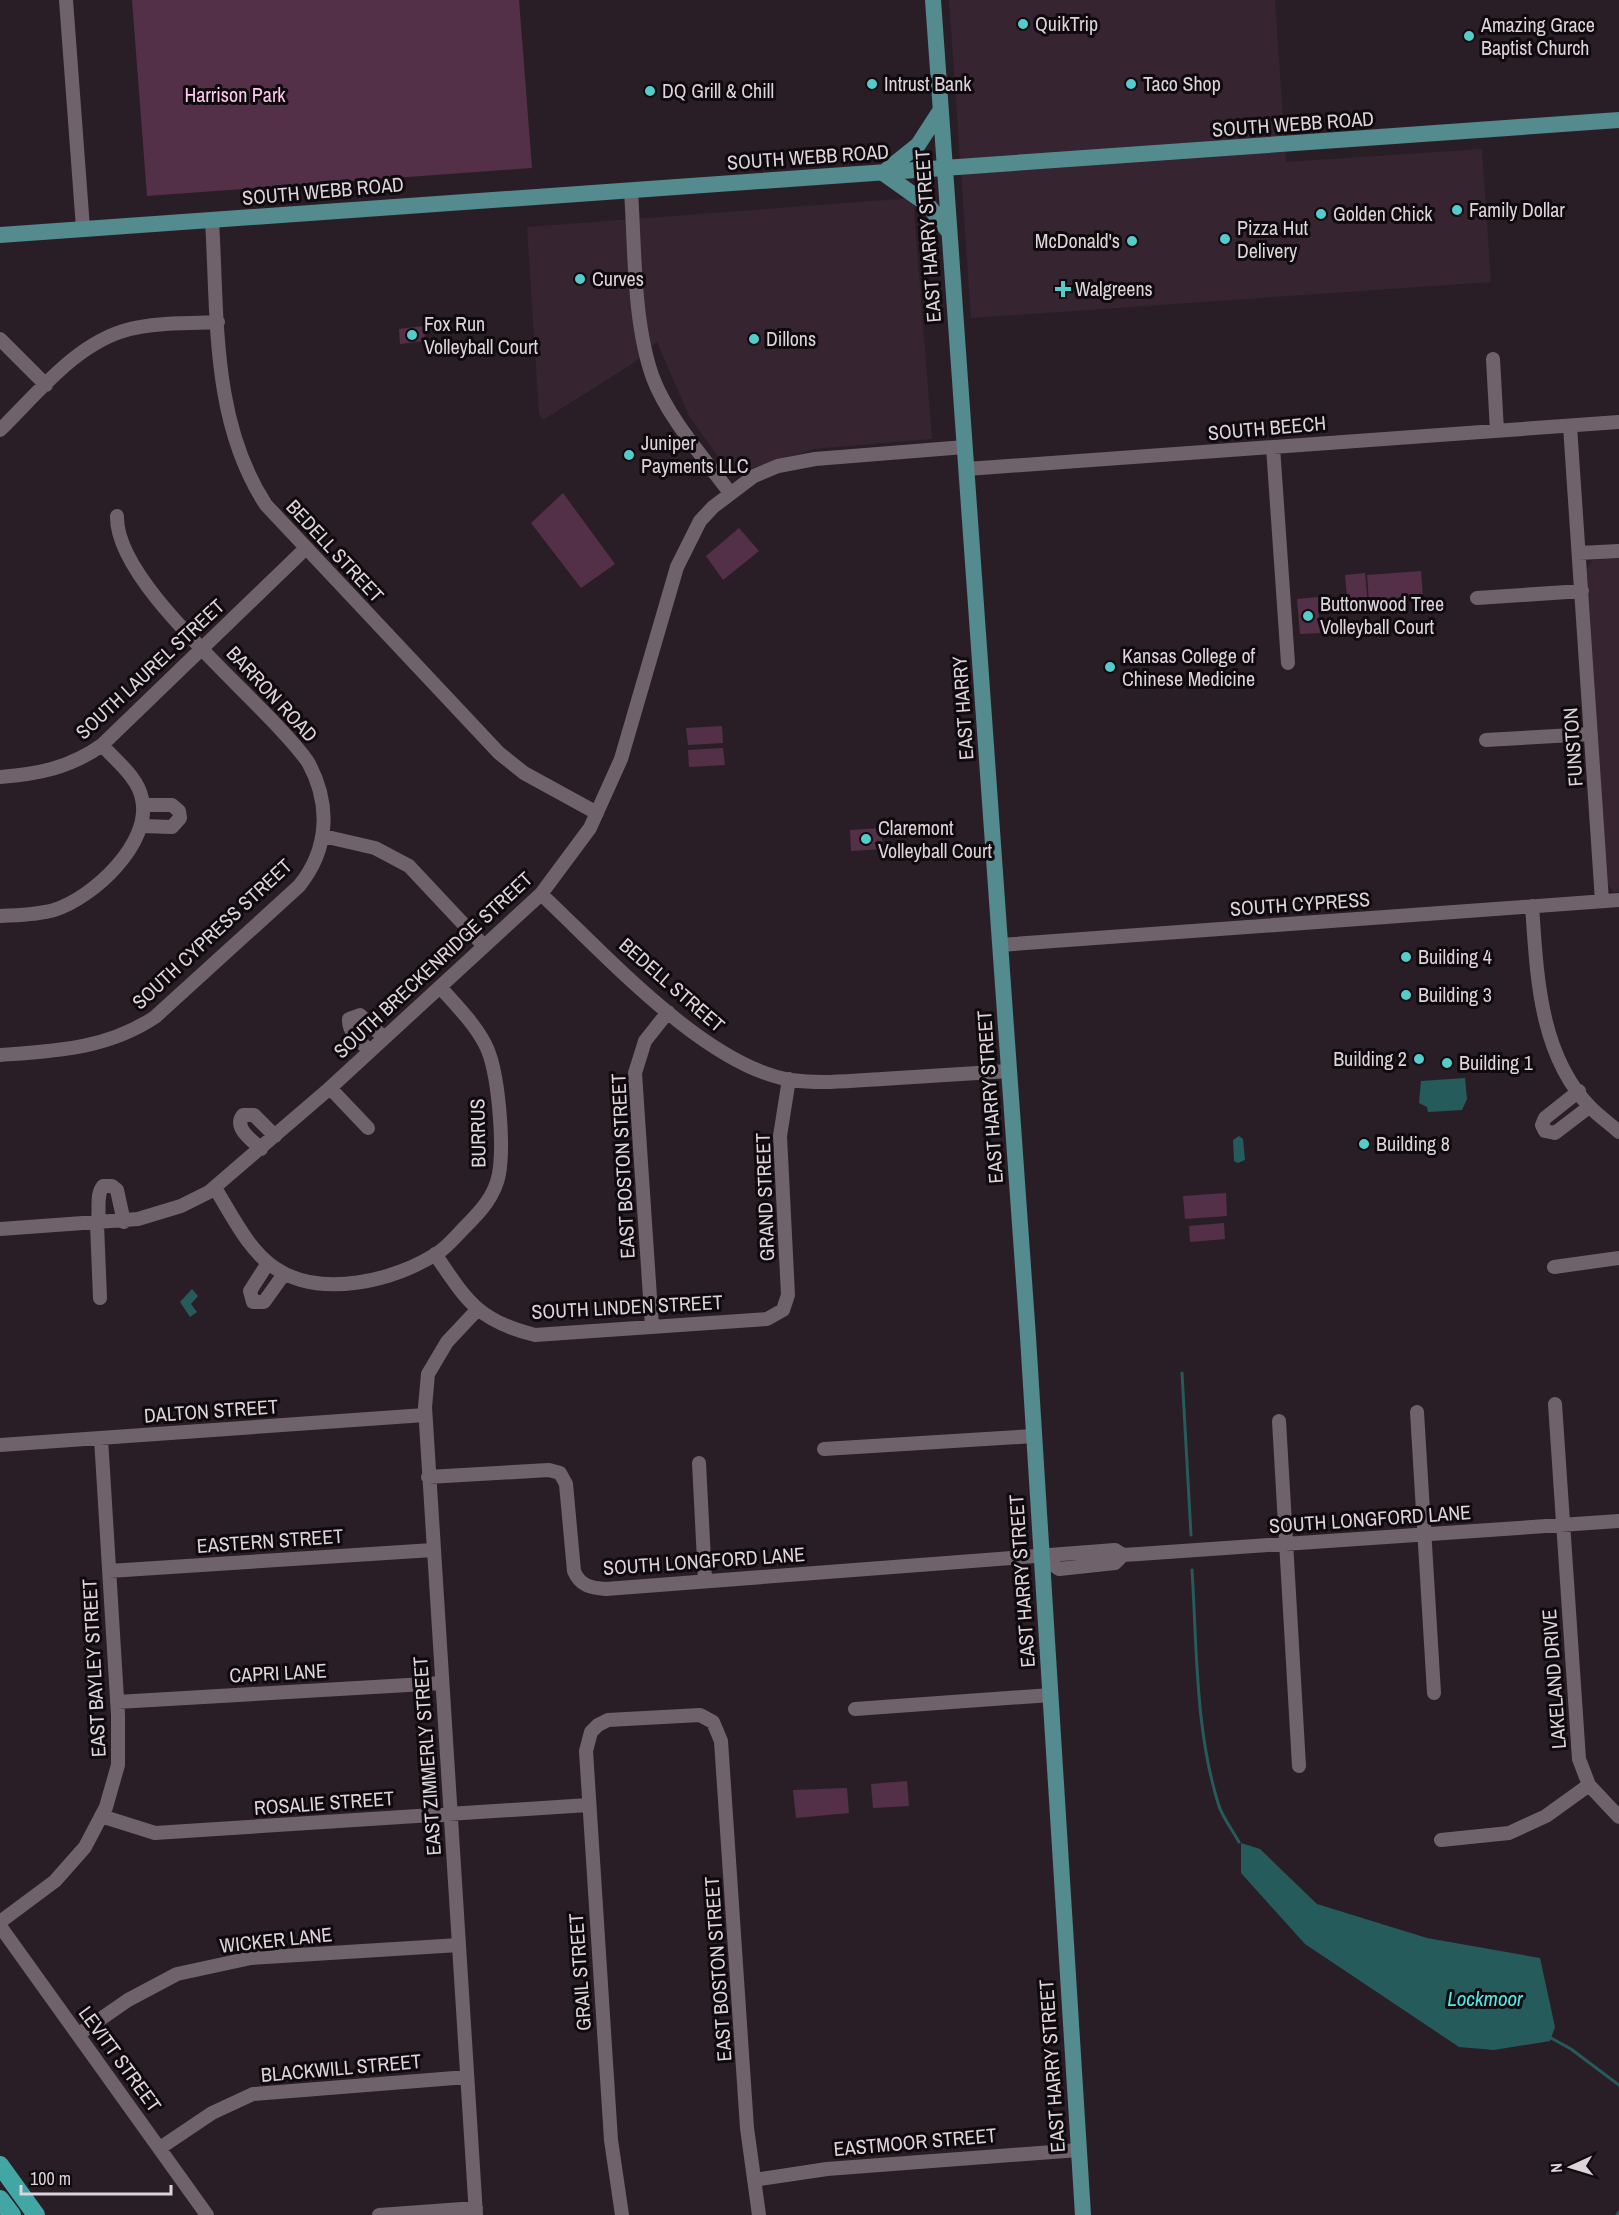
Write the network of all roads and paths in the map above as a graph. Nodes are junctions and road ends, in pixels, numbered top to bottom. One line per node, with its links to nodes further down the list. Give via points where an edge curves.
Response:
1 (66, 0): 9 (street)
2 (933, 0): 3 (main road, EAST HARRY STREET)
3 (940, 111): 5 (main road, EAST HARRY STREET); 6 (main road, via 918,146)
4 (1619, 120): 5 (main road, SOUTH WEBB ROAD)
5 (944, 169): 6 (main road, SOUTH WEBB ROAD); 10 (main road, EAST HARRY STREET)
6 (883, 173): 7 (main road, SOUTH WEBB ROAD); 10 (main road, via 928,205)
7 (631, 191): 8 (main road, SOUTH WEBB ROAD); 23 (street, via 641,326 653,378 676,418)
8 (212, 220): 9 (main road, SOUTH WEBB ROAD); 12 (street, BEDELL STREET)
9 (83, 228): 11 (main road, SOUTH WEBB ROAD)
10 (949, 232): 20 (main road, EAST HARRY STREET)
11 (0, 235)
12 (218, 322): 15 (street, via 141,327 114,334 88,348); 25 (street, BEDELL STREET, via 225,404 241,459 266,505)
13 (0, 339): 15 (street)
14 (1493, 359): 19 (street)
15 (46, 386): 18 (street)
16 (1619, 422): 17 (street, SOUTH BEECH)
17 (1570, 426): 19 (street, SOUTH BEECH); 27 (street)
18 (0, 430)
19 (1497, 431): 21 (street, SOUTH BEECH)
20 (965, 447): 22 (main road, EAST HARRY STREET); 23 (street, SOUTH BRECKENRIDGE STREET, via 815,459 778,466 754,476)
21 (1273, 447): 22 (street, SOUTH BEECH); 31 (street)
22 (967, 469): 45 (main road, EAST HARRY)
23 (730, 493): 37 (street, SOUTH BRECKENRIDGE STREET, via 700,521 677,567 621,759)
24 (117, 516): 30 (street, BARRON ROAD, via 120,540 147,586)
25 (305, 549): 30 (street, SOUTH LAUREL STREET); 37 (street, BEDELL STREET, via 499,753 524,774)
26 (1619, 551): 27 (street)
27 (1579, 554): 28 (street, FUNSTON)
28 (1582, 591): 29 (street); 32 (street, FUNSTON)
29 (1477, 598)
30 (203, 649): 34 (street, SOUTH LAUREL STREET); 39 (street, BARRON ROAD, via 308,762 323,804)
31 (1288, 663)
32 (1591, 734): 33 (street); 42 (street, FUNSTON)
33 (1486, 740)
34 (102, 745): 35 (street, SOUTH LAUREL STREET, via 53,770); 36 (street, via 133,780)
35 (0, 777)
36 (143, 805): 38 (street); 38 (street, via 172,805 180,811 180,818 172,827)
37 (597, 813): 40 (street, SOUTH BRECKENRIDGE STREET)
38 (142, 826): 44 (street, via 122,860 72,902 45,912)
39 (323, 836): 46 (street, via 375,848 404,863); 51 (street, SOUTH CYPRESS STREET, via 315,862 299,886 150,1021 94,1045)
40 (541, 894): 46 (street, SOUTH BRECKENRIDGE STREET); 48 (street, BEDELL STREET)
41 (1619, 900): 42 (street)
42 (1602, 901): 43 (street, SOUTH CYPRESS)
43 (1532, 906): 45 (street, SOUTH CYPRESS); 55 (street, via 1538,982 1548,1034)
44 (0, 916)
45 (1000, 945): 52 (main road, EAST HARRY STREET)
46 (484, 946): 47 (street, SOUTH BRECKENRIDGE STREET)
47 (440, 987): 49 (street, SOUTH BRECKENRIDGE STREET); 65 (street, BURRUS, via 486,1046 495,1071 501,1143 499,1176 485,1206)
48 (668, 1012): 53 (street, BEDELL STREET, via 724,1053); 73 (street, EAST BOSTON STREET, via 645,1041 635,1073)
49 (384, 1038): 50 (street, SOUTH BRECKENRIDGE STREET); 50 (street, via 360,1015 349,1019 353,1034)
50 (370, 1051): 54 (street, SOUTH BRECKENRIDGE STREET)
51 (0, 1055)
52 (1009, 1071): 53 (street, BEDELL STREET, via 827,1083); 78 (main road, EAST HARRY STREET)
53 (789, 1079): 72 (street, GRAND STREET, via 780,1136 788,1295)
54 (330, 1088): 57 (street); 59 (street, SOUTH BRECKENRIDGE STREET)
55 (1579, 1091): 56 (street); 56 (street, via 1545,1118 1545,1131 1555,1133)
56 (1590, 1107): 58 (street)
57 (368, 1128)
58 (1619, 1132)
59 (275, 1136): 60 (street, SOUTH BRECKENRIDGE STREET); 60 (street, via 254,1115 243,1115 240,1127)
60 (261, 1149): 61 (street, SOUTH BRECKENRIDGE STREET)
61 (215, 1188): 62 (street, SOUTH BRECKENRIDGE STREET, via 167,1211); 67 (street, BURRUS)
62 (124, 1222): 63 (street, SOUTH BRECKENRIDGE STREET); 63 (street, via 117,1190 106,1185 99,1193)
63 (98, 1224): 64 (street, SOUTH BRECKENRIDGE STREET); 70 (street)
64 (0, 1229)
65 (435, 1254): 69 (street, BURRUS, via 396,1273 361,1283 311,1283); 71 (street, SOUTH LINDEN STREET)
66 (1619, 1258): 68 (street)
67 (268, 1263): 69 (street, BURRUS); 69 (street, via 250,1291 253,1302 264,1302)
68 (1554, 1267)
69 (284, 1274)
70 (100, 1298)
71 (477, 1311): 73 (street, SOUTH LINDEN STREET, via 505,1328 535,1335); 76 (street, EAST ZIMMERLY STREET, via 447,1342 428,1374)
72 (781, 1311): 73 (street, SOUTH LINDEN STREET, via 767,1319)
73 (652, 1327)
74 (1555, 1404): 85 (street, LAKELAND DRIVE)
75 (1417, 1412): 86 (street)
76 (425, 1415): 79 (street, DALTON STREET); 83 (street, EAST ZIMMERLY STREET)
77 (1279, 1421): 87 (street)
78 (1034, 1436): 81 (street); 89 (main road, EAST HARRY STREET)
79 (101, 1438): 80 (street, DALTON STREET); 90 (street, EAST BAYLEY STREET)
80 (0, 1445)
81 (824, 1449)
82 (699, 1463): 91 (street)
83 (428, 1477): 88 (street, EAST ZIMMERLY STREET); 91 (street, SOUTH LONGFORD LANE, via 549,1470 560,1473 566,1484 574,1571 585,1585 606,1589)
84 (1619, 1521): 85 (street, SOUTH LONGFORD LANE)
85 (1562, 1525): 86 (street, SOUTH LONGFORD LANE); 99 (street, LAKELAND DRIVE, via 1574,1709 1580,1759)
86 (1424, 1534): 87 (street, SOUTH LONGFORD LANE); 93 (street)
87 (1286, 1544): 89 (street, SOUTH LONGFORD LANE, via 1123,1555 1115,1550); 98 (street)
88 (433, 1550): 90 (street, EASTERN STREET); 92 (street, EAST ZIMMERLY STREET)
89 (1041, 1557): 91 (street, SOUTH LONGFORD LANE); 94 (main road, EAST HARRY STREET)
90 (109, 1572): 95 (street, EAST BAYLEY STREET)
91 (705, 1580)
92 (442, 1683): 95 (street, CAPRI LANE); 101 (street, EAST ZIMMERLY STREET)
93 (1434, 1693)
94 (1051, 1695): 96 (street); 110 (main road, EAST HARRY STREET)
95 (117, 1702): 102 (street, EAST BAYLEY STREET, via 118,1765)
96 (855, 1709)
97 (713, 1722): 100 (street, GRAIL STREET, via 700,1715 608,1720 594,1729 586,1740); 112 (street, EAST BOSTON STREET, via 721,1741 747,2128)
98 (1299, 1766)
99 (1589, 1785): 103 (street, LAKELAND DRIVE); 104 (street, via 1546,1816 1509,1833)
100 (588, 1804): 101 (street, ROSALIE STREET); 119 (street, GRAIL STREET, via 611,2140)
101 (452, 1814): 102 (street, ROSALIE STREET, via 155,1833); 106 (street, EAST ZIMMERLY STREET)
102 (101, 1816): 105 (street, EAST BAYLEY STREET, via 85,1847 55,1881)
103 (1619, 1817)
104 (1442, 1840)
105 (0, 1924): 107 (street, LEVITT STREET)
106 (459, 1945): 107 (street, WICKER LANE, via 251,1958 177,1974 128,2000); 108 (street, EAST ZIMMERLY STREET)
107 (79, 2034): 109 (street, LEVITT STREET)
108 (467, 2077): 109 (street, BLACKWILL STREET, via 253,2094 212,2113); 114 (street, EAST ZIMMERLY STREET)
109 (160, 2148): 117 (street, LEVITT STREET)
110 (1079, 2150): 112 (street, EASTMOOR STREET, via 873,2165); 121 (main road, EAST HARRY STREET)
111 (0, 2165): 116 (highway)
112 (754, 2180): 120 (street, EAST BOSTON STREET)
113 (0, 2199): 115 (highway)
114 (476, 2211): 118 (street)
115 (12, 2215)
116 (36, 2215)
117 (207, 2215)
118 (379, 2215)
119 (622, 2215)
120 (759, 2215)
121 (1083, 2215)

